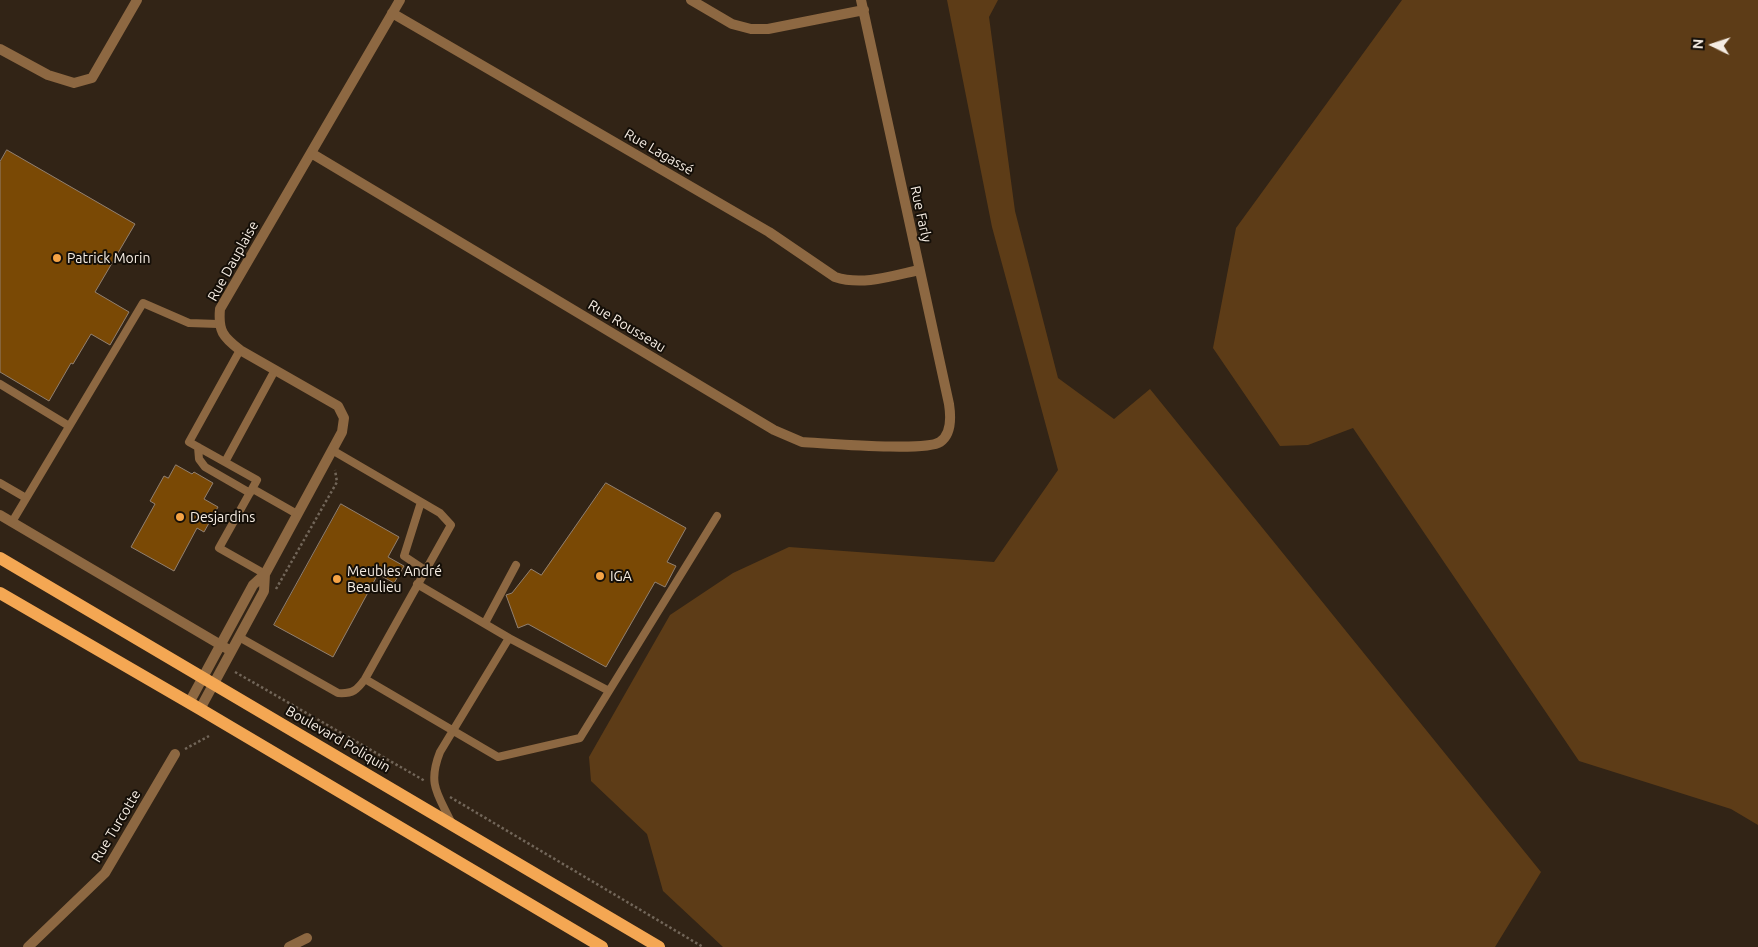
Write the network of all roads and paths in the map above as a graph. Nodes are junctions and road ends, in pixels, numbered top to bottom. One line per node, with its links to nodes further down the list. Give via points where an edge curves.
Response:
1 (137, 0): 6 (street, via 92,78 74,83 48,75)
2 (400, 0): 5 (street, Rue Dauplaise)
3 (692, 0): 4 (street, via 732,24 751,29 768,29)
4 (863, 5): 8 (street, Rue Farly)
5 (392, 13): 7 (street, Rue Dauplaise); 8 (street, Rue Lagassé, via 769,232 835,277 865,281)
6 (0, 49)
7 (311, 152): 9 (street, Rue Dauplaise, via 220,309); 14 (street, Rue Rousseau, via 791,439 922,446 940,442)
8 (919, 270): 14 (street, Rue Farly, via 949,404)
9 (218, 324): 10 (street, Rue Dauplaise, via 226,339); 13 (lane, via 189,323 143,302)
10 (240, 350): 11 (street, Rue Dauplaise); 15 (lane, via 190,442)
11 (275, 370): 16 (street, Rue Dauplaise, via 338,406 344,418 342,432); 17 (lane)
12 (0, 384): 13 (lane)
13 (69, 426): 20 (lane)
14 (948, 434)
15 (198, 447): 17 (lane); 19 (lane, via 199,459 205,467)
16 (332, 450): 21 (lane); 22 (street, Rue Dauplaise); 31 (path, via 337,482)
17 (225, 462): 19 (lane, via 257,480)
18 (0, 483): 20 (lane)
19 (251, 491): 22 (lane); 29 (lane, via 219,548)
20 (26, 498): 25 (lane)
21 (421, 502): 28 (lane, via 404,556); 28 (lane, via 440,513 451,525)
22 (297, 514): 29 (street, Rue Dauplaise)
23 (0, 515): 25 (street)
24 (717, 516): 41 (lane)
25 (12, 522): 36 (street)
26 (0, 558): 40 (main road, Boulevard Poliquin)
27 (516, 566): 33 (lane)
28 (425, 570): 30 (lane)
29 (265, 574): 34 (street, Rue Dauplaise, via 264,591); 36 (street, Rue Dauplaise, via 253,585)
30 (417, 584): 33 (lane); 39 (lane)
31 (275, 591)
32 (0, 593): 42 (main road)
33 (485, 623): 35 (lane)
34 (239, 637): 37 (street, Rue Dauplaise); 39 (lane, via 338,693 348,694 358,689)
35 (509, 638): 41 (lane); 43 (lane)
36 (220, 644): 37 (street); 40 (street, Rue Dauplaise)
37 (231, 651): 40 (street, Rue Dauplaise)
38 (236, 665): 46 (path, Boulevard Poliquin, via 235,672)
39 (365, 679): 43 (lane)
40 (208, 681): 42 (street, Rue Dauplaise); 47 (main road, Boulevard Poliquin)
41 (609, 691): 43 (lane, via 580,738 498,757)
42 (194, 706): 51 (main road)
43 (454, 731): 46 (lane, via 435,765)
44 (209, 736): 45 (path)
45 (175, 754): 49 (street, Rue Turcotte, via 105,873)
46 (435, 788): 47 (lane); 53 (path, Boulevard Poliquin)
47 (452, 824): 52 (main road, Boulevard Poliquin)
48 (307, 938): 50 (street)
49 (28, 947)
50 (289, 947)
51 (602, 947)
52 (660, 947)
53 (703, 947)

